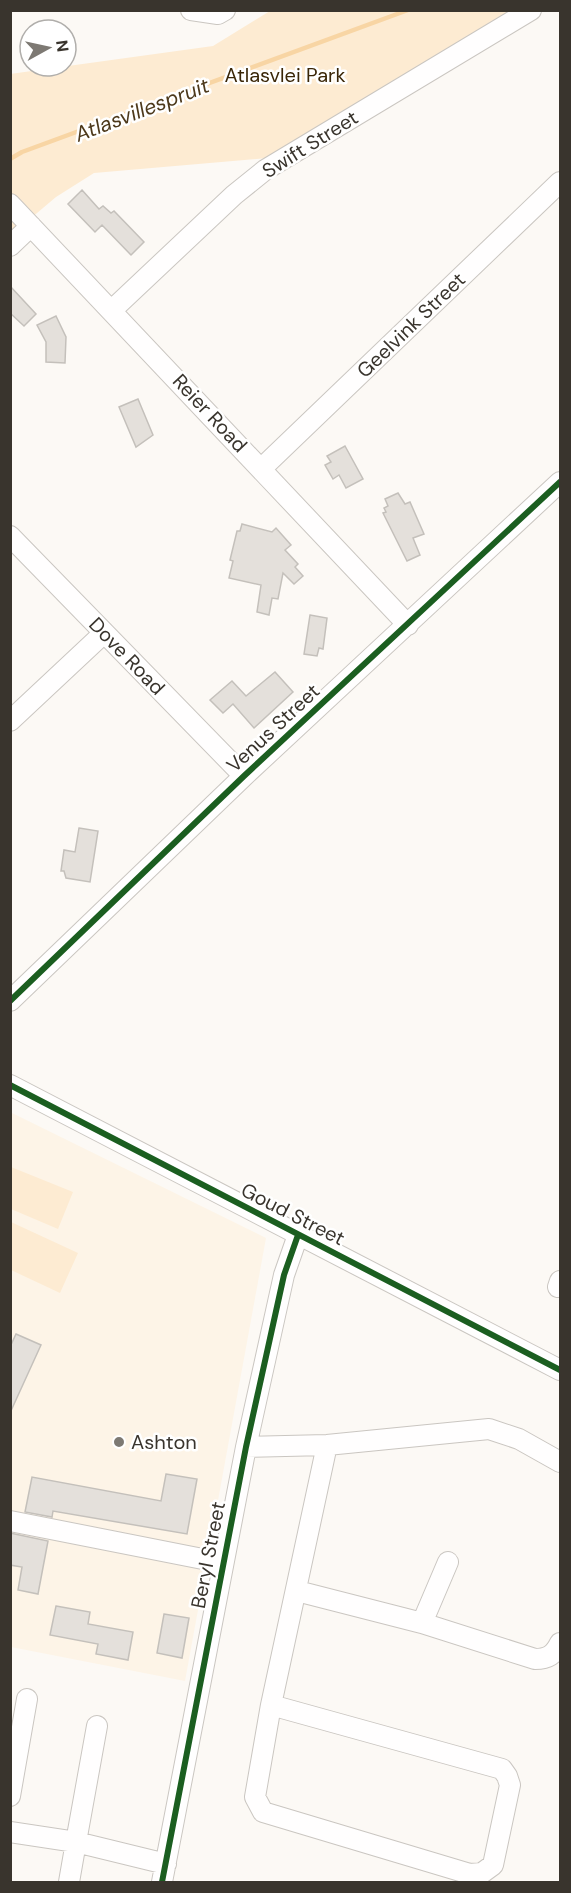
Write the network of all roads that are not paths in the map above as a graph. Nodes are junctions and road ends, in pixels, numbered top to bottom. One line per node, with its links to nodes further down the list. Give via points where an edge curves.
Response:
1 (190, 10): 2 (street, via 218,14)
2 (225, 10)
3 (531, 10): 8 (street, Swift Street, via 266,170 234,195)
4 (561, 182): 9 (street, Geelvink Street)
5 (10, 204): 6 (street, Reier Road)
6 (31, 226): 7 (street); 8 (street, Reier Road)
7 (10, 246)
8 (112, 310): 9 (street, Reier Road)
9 (262, 468): 12 (street, Reier Road)
10 (561, 482): 12 (street, Venus Street)
11 (10, 537): 13 (street, Dove Road)
12 (408, 625): 15 (street, Venus Street)
13 (104, 633): 14 (street); 15 (street, Dove Road)
14 (10, 721)
15 (244, 776): 16 (street, Venus Street)
16 (10, 1001)
17 (10, 1085): 18 (street, Goud Street)
18 (298, 1235): 19 (street, Goud Street); 21 (street, Beryl Street, via 284,1275)
19 (561, 1370)
20 (327, 1444): 21 (street); 22 (street, via 489,1429 519,1439); 26 (street)
21 (246, 1447): 25 (street, Beryl Street)
22 (561, 1462)
23 (10, 1521): 25 (street)
24 (448, 1562): 27 (street)
25 (224, 1563): 36 (street, Beryl Street)
26 (297, 1591): 27 (street); 30 (street)
27 (422, 1623): 28 (street, via 535,1659 547,1659)
28 (561, 1643)
29 (27, 1699): 32 (street)
30 (272, 1705): 30 (street, via 255,1797 263,1812 470,1874 482,1873 493,1865 510,1785 502,1769)
31 (96, 1726): 35 (street)
32 (13, 1766): 33 (street)
33 (10, 1796)
34 (10, 1832): 35 (street)
35 (76, 1842): 36 (street); 37 (street)
36 (164, 1873)
37 (69, 1882)

